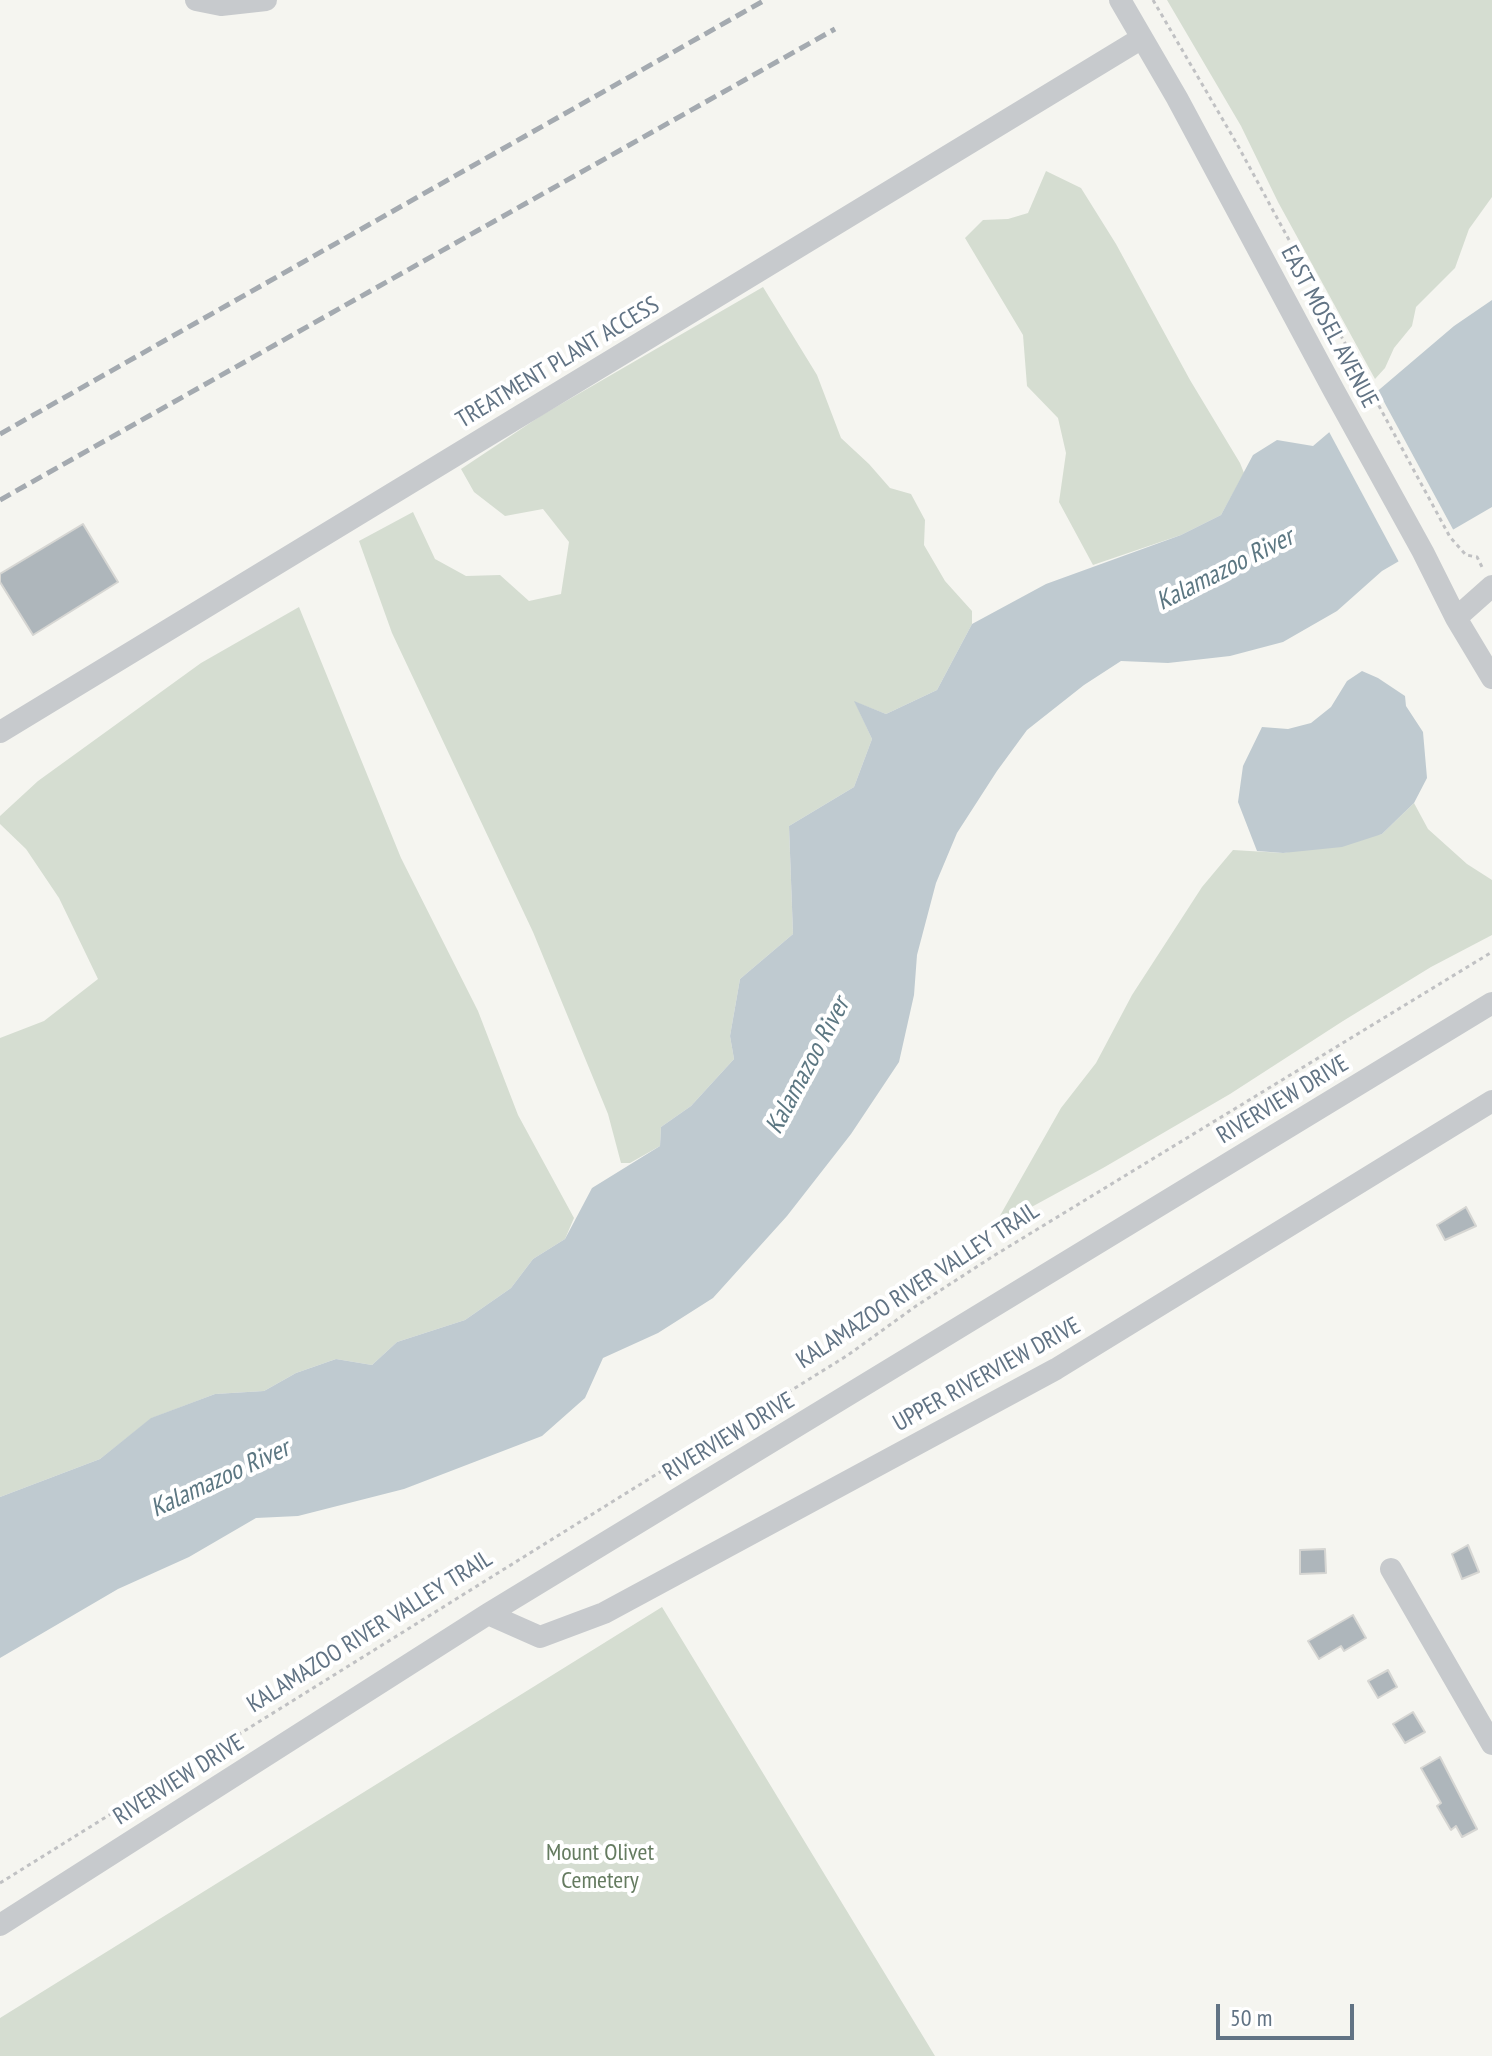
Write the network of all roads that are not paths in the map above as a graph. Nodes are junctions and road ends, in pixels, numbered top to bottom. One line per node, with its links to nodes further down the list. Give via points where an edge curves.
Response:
1 (196, 0): 2 (street, via 221,5)
2 (266, 0)
3 (1120, 0): 4 (street, EAST MOSEL AVENUE)
4 (1142, 38): 6 (street, EAST MOSEL AVENUE); 8 (street, TREATMENT PLANT ACCESS)
5 (1491, 587): 6 (street)
6 (1456, 618): 7 (street, EAST MOSEL AVENUE)
7 (1492, 678)
8 (0, 732)
9 (1492, 1003): 12 (street, RIVERVIEW DRIVE)
10 (1492, 1101): 12 (street, UPPER RIVERVIEW DRIVE, via 1056,1369 604,1613 540,1637)
11 (1391, 1569): 13 (street)
12 (488, 1614): 14 (street, RIVERVIEW DRIVE)
13 (1492, 1744)
14 (0, 1925)

